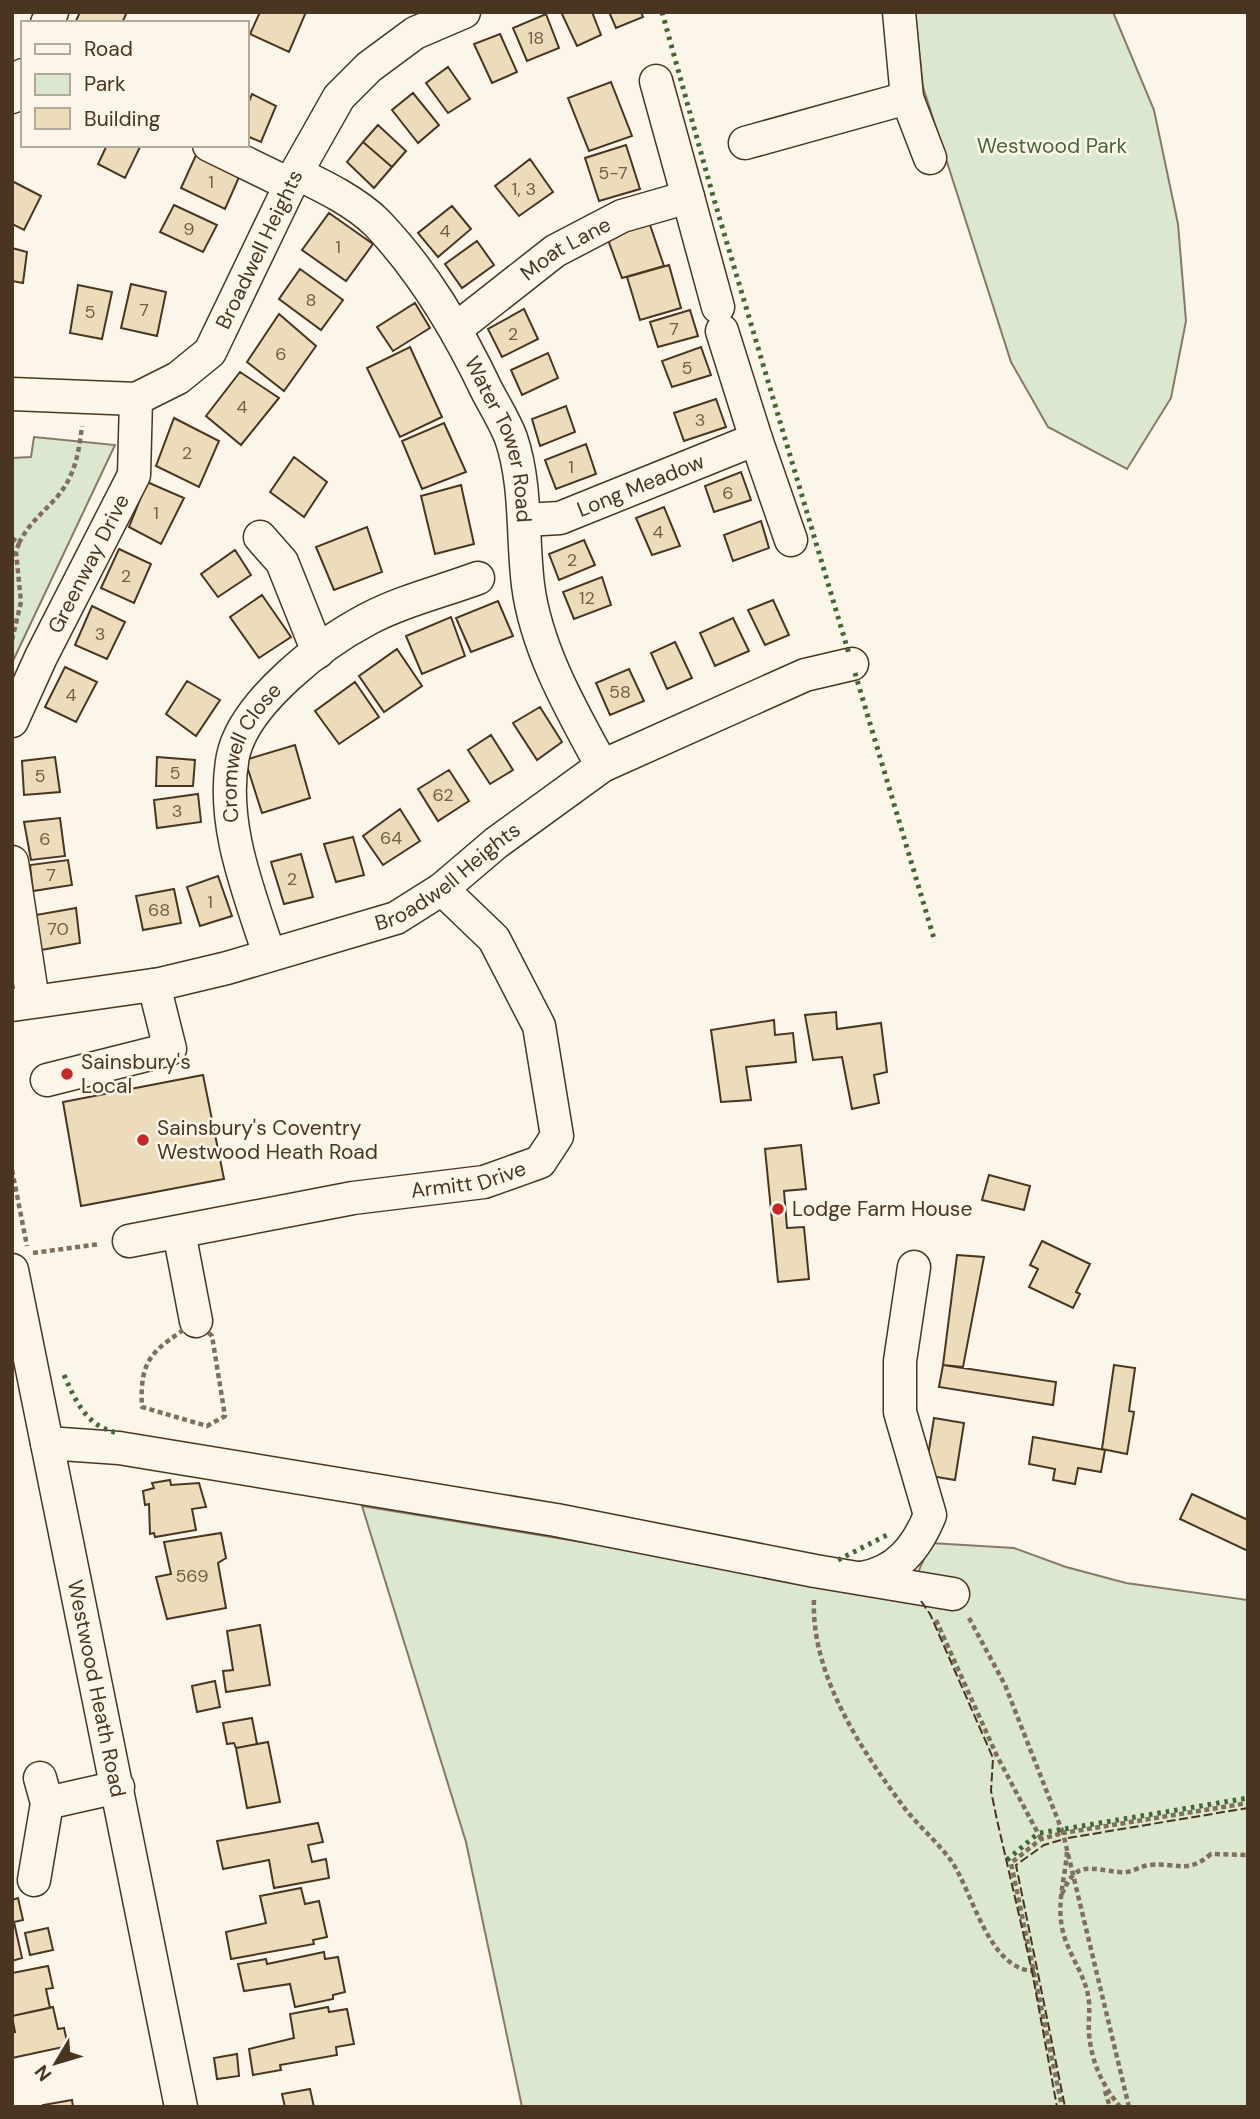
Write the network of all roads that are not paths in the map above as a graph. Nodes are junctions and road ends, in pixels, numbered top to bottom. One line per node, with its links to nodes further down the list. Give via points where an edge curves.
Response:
1 (464, 12): 10 (street, Broadwell Heights, via 415,33 369,67 339,97)
2 (899, 12): 6 (street)
3 (21, 79): 5 (street)
4 (656, 81): 11 (street)
5 (12, 97)
6 (907, 98): 7 (street); 9 (street)
7 (745, 143)
8 (214, 147): 10 (street, Water Tower Road)
9 (930, 158)
10 (294, 179): 12 (street, Water Tower Road, via 324,187 375,222 416,269); 14 (street, Broadwell Heights, via 209,352 178,377)
11 (688, 197): 12 (street, Moat Lane, via 622,216 555,251); 15 (street)
12 (457, 328): 16 (street, Water Tower Road, via 511,439)
13 (12, 394): 14 (street, Broadwell Heights)
14 (136, 399): 22 (street, Greenway Drive, via 134,475)
15 (756, 439): 16 (street, Long Meadow, via 560,518); 18 (street)
16 (525, 520): 23 (street, Water Tower Road, via 528,587 547,654)
17 (260, 537): 20 (street, via 282,562)
18 (791, 540)
19 (478, 578): 20 (street, Cromwell Close, via 369,619)
20 (318, 652): 26 (street, Cromwell Close, via 255,709 233,755 233,829)
21 (852, 664): 23 (street, Broadwell Heights, via 805,675)
22 (12, 721)
23 (602, 766): 25 (street, Broadwell Heights, via 496,843)
24 (12, 862): 28 (street)
25 (442, 889): 26 (street, Broadwell Heights, via 396,918); 30 (street, Armitt Drive, via 494,939 539,1026 557,1136 540,1162 484,1182 352,1198)
26 (269, 954): 27 (street, Broadwell Heights)
27 (154, 985): 28 (street, Broadwell Heights); 29 (street, via 170,1049)
28 (22, 1003)
29 (47, 1080)
30 (179, 1233): 31 (street, Armitt Drive); 34 (street)
31 (129, 1241)
32 (20, 1262): 35 (street, Westwood Heath Road)
33 (914, 1267): 36 (street, via 900,1361 900,1412 930,1515 906,1557 878,1576)
34 (196, 1321)
35 (47, 1443): 36 (street, via 119,1448 556,1520); 38 (street, Westwood Heath Road)
36 (856, 1578): 37 (street)
37 (953, 1594)
38 (118, 1787): 39 (street, via 44,1791); 40 (street, Westwood Heath Road)
39 (34, 1880)
40 (181, 2107)

